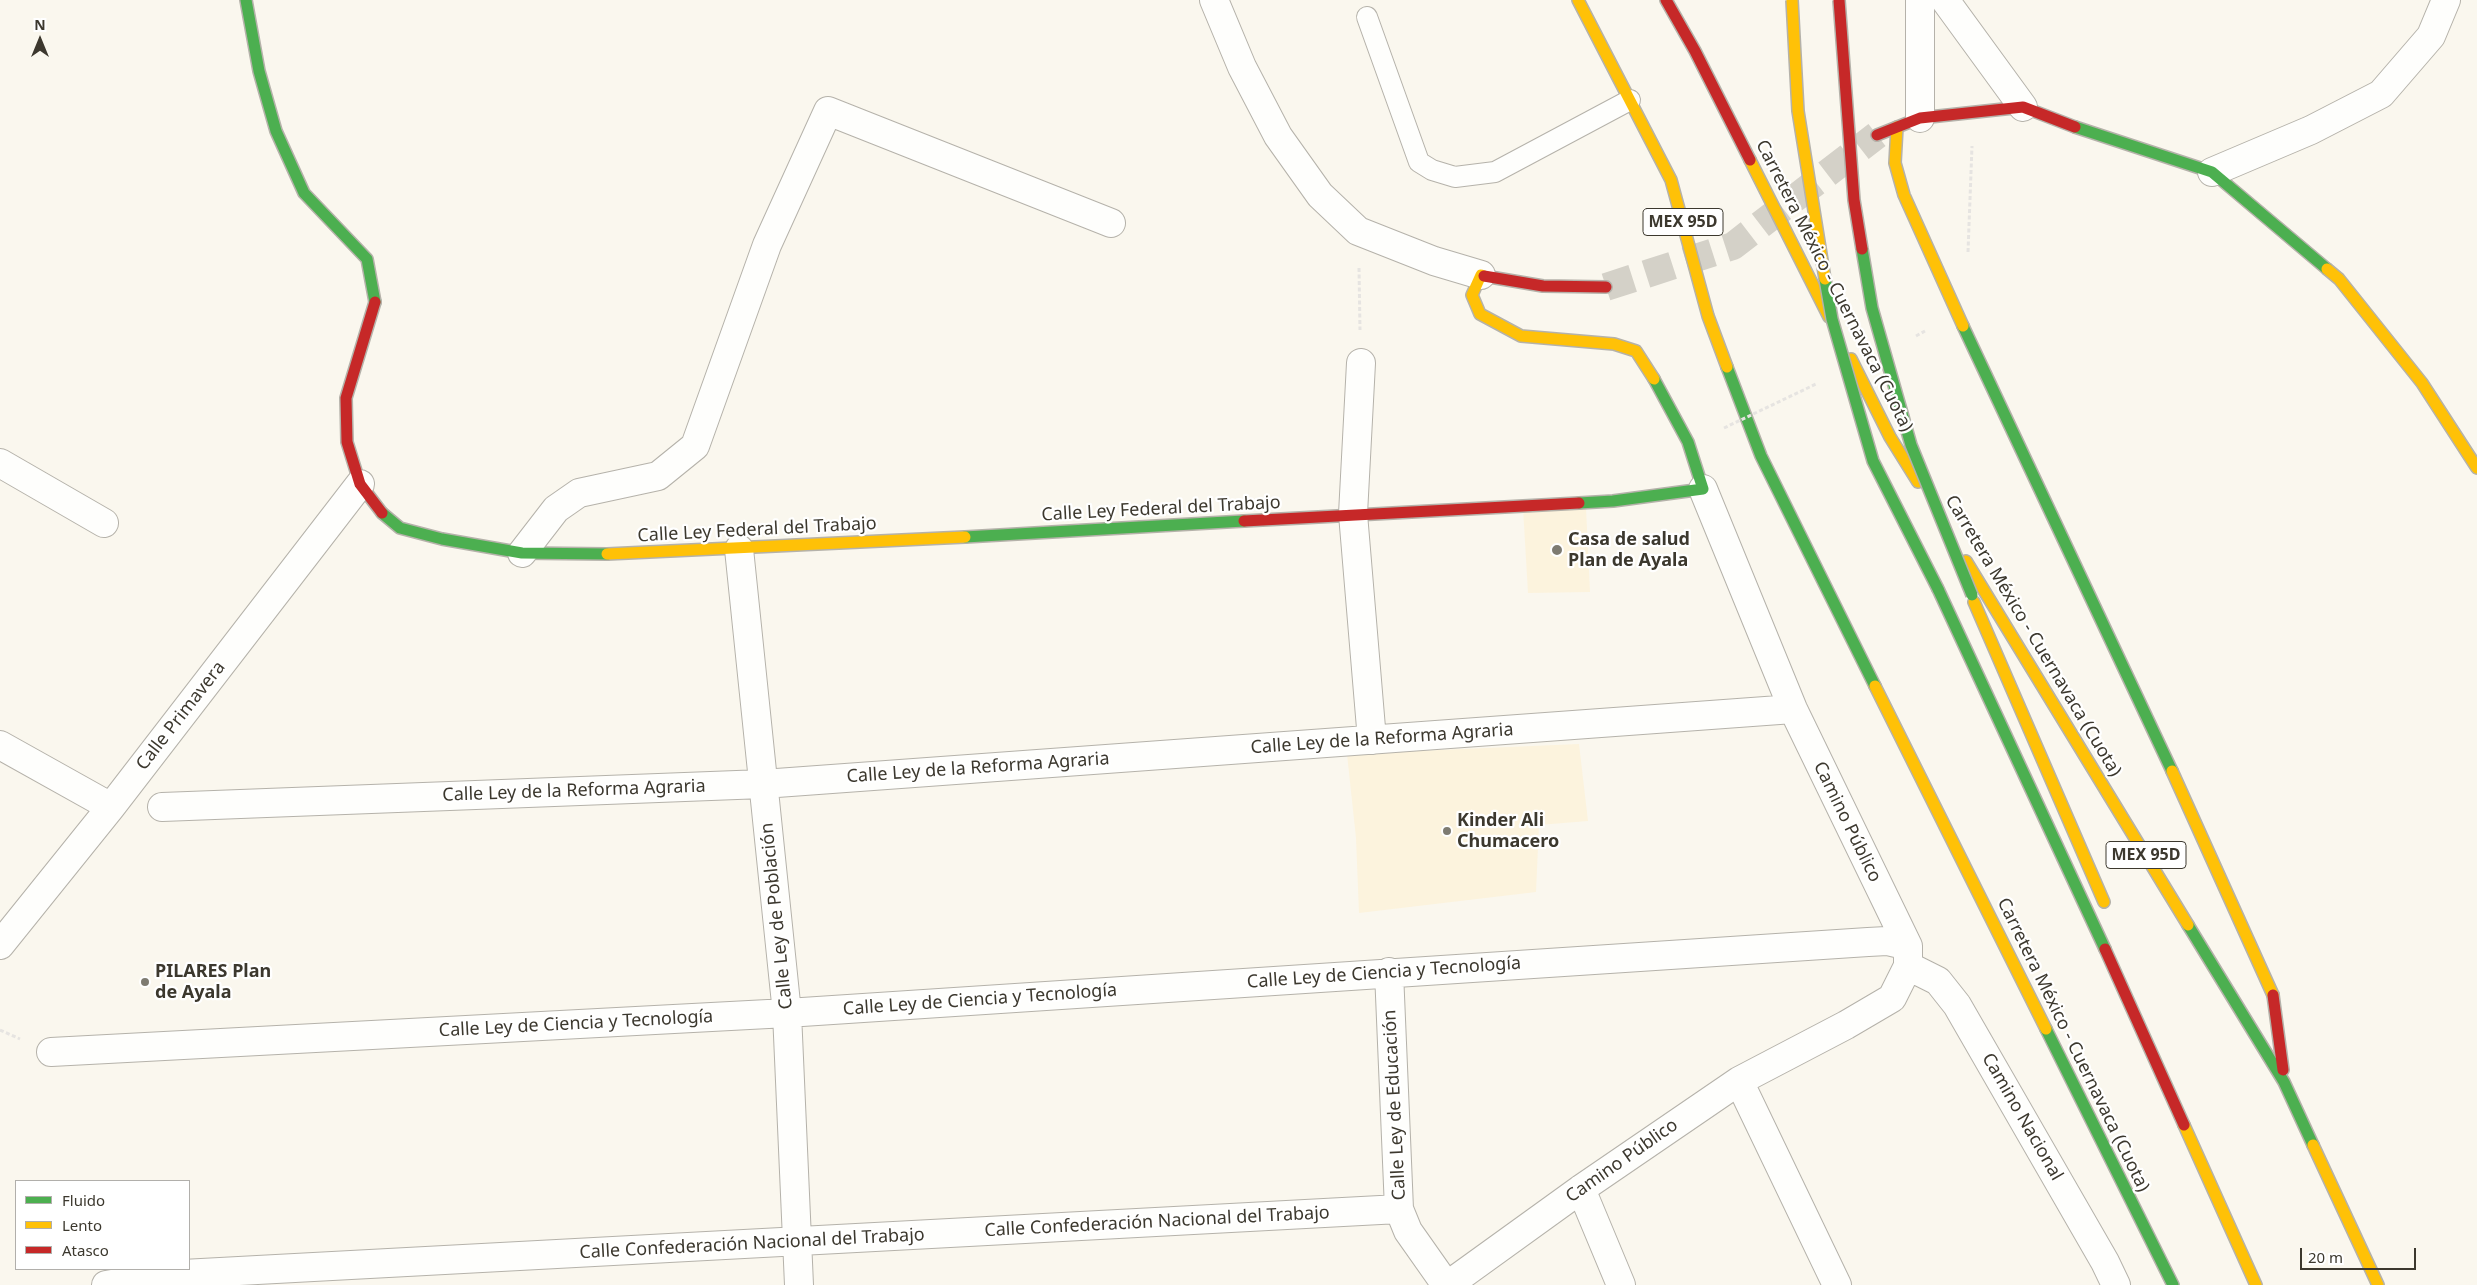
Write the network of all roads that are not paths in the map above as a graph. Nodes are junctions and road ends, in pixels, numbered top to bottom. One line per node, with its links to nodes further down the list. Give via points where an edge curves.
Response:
1 (246, 0): 22 (main road, Calle Ley Federal del Trabajo, via 259,71 276,131 304,193 367,260 369,267 376,299 346,398 346,442)
2 (1214, 0): 17 (street, via 1242,68 1278,136 1320,195 1358,230 1434,261)
3 (1578, 0): 11 (main road, Carretera México - Cuernavaca (Cuota) / MEX 95D)
4 (1666, 0): 41 (main road, Carretera México - Cuernavaca (Cuota) / MEX 95D, via 1695,51 1890,437)
5 (1792, 0): 52 (main road, bridge, via 1798,110 1832,319 1873,461 1938,589 2089,912)
6 (1839, 0): 34 (main road, bridge, via 1854,200 1872,308 1911,445)
7 (1920, 0): 13 (street)
8 (1945, 0): 12 (street)
9 (2446, 0): 15 (street, via 2431,36 2381,94 2311,130)
10 (1367, 17): 11 (lane, via 1418,162 1454,177 1495,172)
11 (1630, 100): 51 (main road, Carretera México - Cuernavaca (Cuota) / MEX 95D, via 1671,180 1708,316 1761,456)
12 (2024, 107): 13 (main road, via 1974,110); 15 (main road, via 2100,137)
13 (1908, 123): 14 (main road); 41 (main road, via 1895,163 1904,195 2203,836 2273,994)
14 (1876, 135)
15 (2212, 172): 21 (main road, via 2339,279 2422,383)
16 (1111, 224): 27 (street, via 828,111 767,245 695,446 658,476 580,493 556,509)
17 (1481, 275): 18 (main road, via 1543,286); 23 (main road, Camino Público, via 1472,295 1480,314 1521,336 1614,344 1636,351 1688,442)
18 (1606, 287)
19 (1361, 363): 24 (street)
20 (0, 463): 25 (street)
21 (2477, 468)
22 (360, 484): 27 (main road, Calle Ley Federal del Trabajo, via 377,508 400,528); 32 (street, Calle Primavera)
23 (1703, 489): 24 (main road, Calle Ley Federal del Trabajo, via 1613,502); 28 (street, Camino Público)
24 (1353, 514): 26 (main road, Calle Ley Federal del Trabajo, via 1192,526); 29 (street)
25 (104, 523)
26 (739, 549): 27 (main road, Calle Ley Federal del Trabajo, via 582,555); 31 (street, Calle Ley de Población)
27 (522, 553)
28 (1793, 709): 29 (street, Calle Ley de la Reforma Agraria); 36 (street, Camino Público)
29 (1372, 740): 31 (street, Calle Ley de la Reforma Agraria)
30 (0, 745): 32 (street)
31 (763, 784): 33 (street, Calle Ley de la Reforma Agraria); 38 (street, Calle Ley de Población)
32 (111, 807): 35 (street, Calle Primavera)
33 (162, 807)
34 (2110, 916)
35 (0, 945)
36 (1908, 956): 37 (street, Calle Ley de Ciencia y Tecnología, via 1887,941); 40 (street, Camino Público, via 1892,998); 50 (street, Camino Nacional, via 1938,981 1957,1005)
37 (1389, 972): 38 (street, Calle Ley de Ciencia y Tecnología); 43 (street, Calle Ley de Educación)
38 (787, 1013): 39 (street, Calle Ley de Ciencia y Tecnología); 44 (street, Calle Ley de Población)
39 (51, 1052)
40 (1739, 1081): 42 (street, Camino Público); 49 (street)
41 (2284, 1082): 53 (main road, Carretera México - Cuernavaca (Cuota) / MEX 95D)
42 (1581, 1189): 47 (street, Camino Público); 48 (street)
43 (1399, 1209): 44 (street, Calle Confederación Nacional del Trabajo); 47 (street, Calle Ley de Educación, via 1408,1232)
44 (798, 1241): 45 (street, Calle Confederación Nacional del Trabajo, via 164,1275); 46 (street, Calle Ley de Población)
45 (106, 1285)
46 (799, 1285)
47 (1447, 1285)
48 (1622, 1285)
49 (1838, 1285)
50 (2116, 1285)
51 (2173, 1285)
52 (2256, 1285)
53 (2378, 1285)

